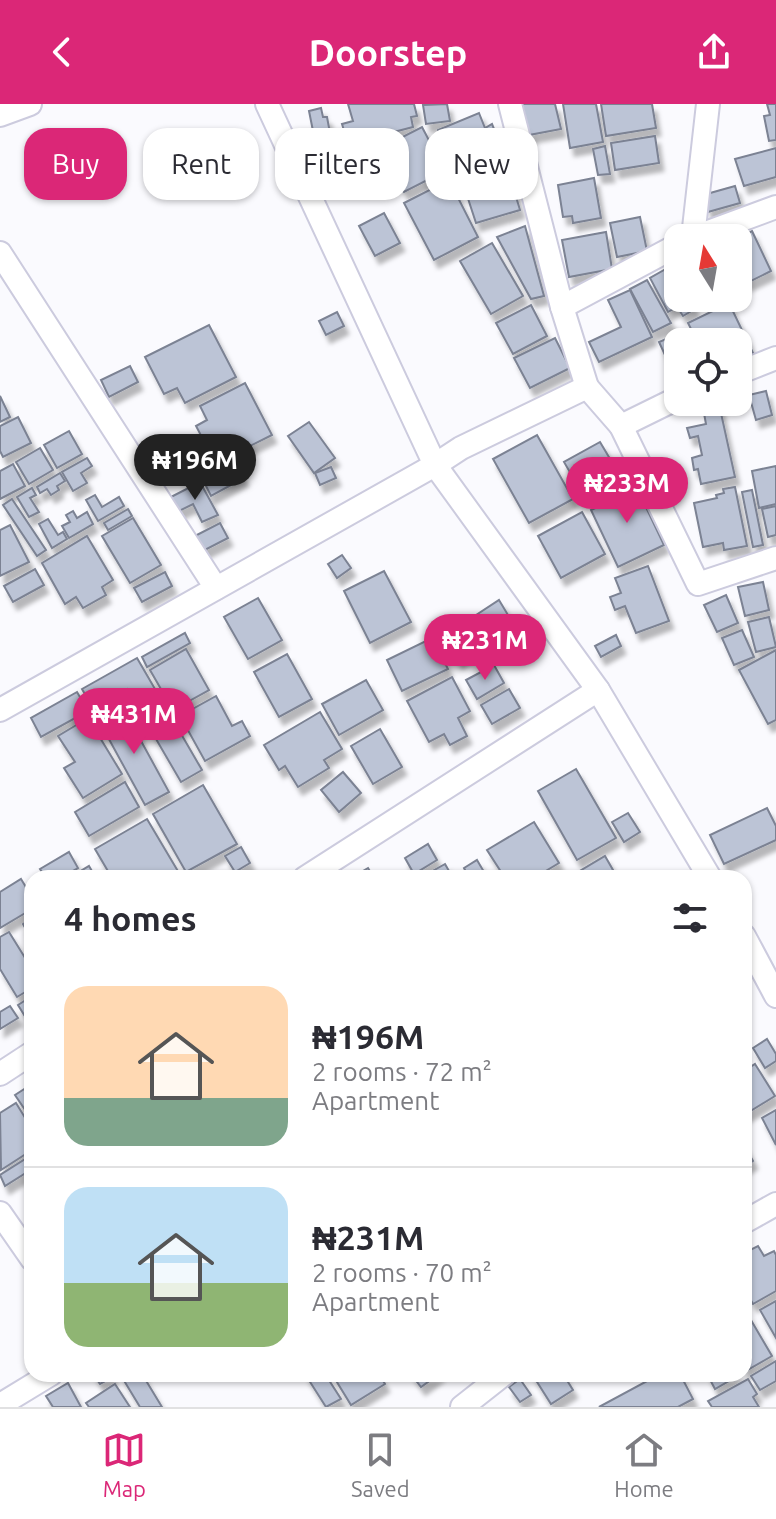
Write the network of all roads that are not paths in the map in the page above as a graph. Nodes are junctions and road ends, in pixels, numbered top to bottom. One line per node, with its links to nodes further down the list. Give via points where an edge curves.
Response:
1 (30, 104): 5 (street)
2 (267, 104): 17 (street)
3 (510, 104): 11 (street)
4 (708, 104): 7 (street)
5 (0, 115)
6 (776, 207): 8 (street)
7 (694, 224)
8 (730, 224)
9 (664, 252): 11 (street)
10 (0, 253): 19 (street)
11 (562, 307): 14 (street)
12 (776, 358): 13 (street)
13 (752, 367)
14 (587, 387): 16 (street); 17 (street)
15 (664, 405): 16 (street)
16 (621, 426): 18 (street, via 698,584)
17 (435, 465): 19 (street); 20 (street)
18 (776, 558)
19 (216, 588): 21 (street)
20 (598, 690): 22 (street); 23 (street)
21 (0, 710)
22 (317, 870)
23 (705, 870)
24 (752, 951): 25 (street)
25 (776, 996)
26 (24, 1058): 27 (street)
27 (0, 1074)
28 (776, 1204): 30 (street)
29 (0, 1213): 31 (street)
30 (752, 1218)
31 (24, 1248)
32 (38, 1382): 34 (street)
33 (494, 1382): 35 (street)
34 (0, 1405)
35 (462, 1407)

